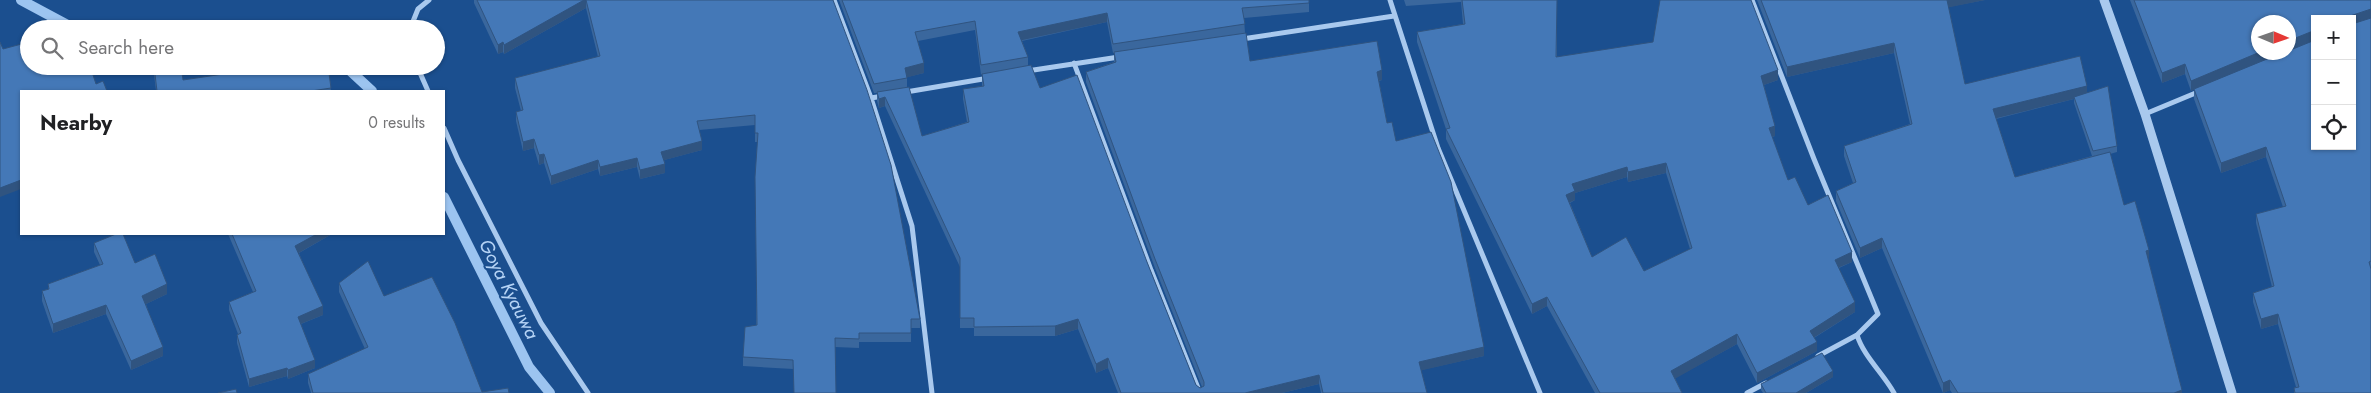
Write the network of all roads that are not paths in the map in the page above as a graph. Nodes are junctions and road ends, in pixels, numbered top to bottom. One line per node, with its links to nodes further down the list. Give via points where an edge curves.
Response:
1 (429, 0): 7 (street, via 418,9)
2 (834, 0): 18 (street)
3 (1390, 0): 6 (street)
4 (1752, 0): 21 (street, via 1878,314)
5 (2104, 0): 19 (street)
6 (1394, 16): 8 (street); 27 (street, via 1438,148)
7 (414, 20)
8 (1239, 39)
9 (1123, 56): 10 (street)
10 (1074, 63): 11 (street); 26 (street)
11 (1016, 73)
12 (421, 75): 15 (street)
13 (997, 76): 16 (street)
14 (2207, 88): 19 (street)
15 (428, 90)
16 (900, 93)
17 (890, 94): 18 (street)
18 (870, 98): 25 (street, via 912,226)
19 (2145, 114): 30 (street)
20 (445, 130): 24 (street, via 542,323)
21 (1857, 336): 22 (street); 29 (street)
22 (1816, 357)
23 (1774, 378): 28 (street)
24 (588, 393)
25 (932, 393)
26 (1200, 393)
27 (1540, 393)
28 (1747, 393)
29 (1894, 393)
30 (2232, 393)

